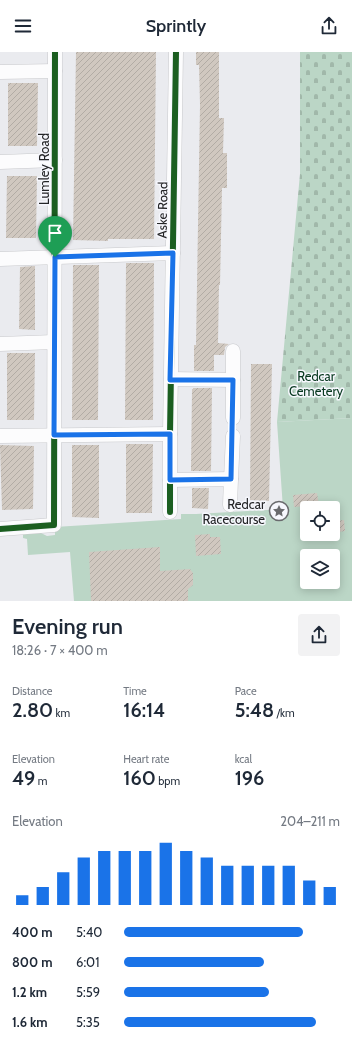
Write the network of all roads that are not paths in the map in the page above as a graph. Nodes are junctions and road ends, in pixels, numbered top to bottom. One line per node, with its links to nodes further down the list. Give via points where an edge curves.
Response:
1 (56, 52): 3 (street, Lumley Road)
2 (176, 52): 7 (street, Aske Road)
3 (55, 71): 4 (street); 5 (street, Lumley Road)
4 (0, 72)
5 (55, 160): 6 (street); 8 (street, Lumley Road)
6 (0, 162)
7 (173, 253): 8 (street); 13 (street, Aske Road)
8 (55, 257): 9 (street); 10 (street, Lumley Road)
9 (0, 259)
10 (54, 342): 11 (street); 17 (street, Lumley Road)
11 (0, 344)
12 (234, 351): 14 (street)
13 (170, 380): 14 (street); 16 (street, Aske Road)
14 (233, 380): 15 (street)
15 (233, 418)
16 (170, 434): 17 (street); 21 (street, Aske Road)
17 (54, 435): 18 (street); 24 (street, Lumley Road, via 54,525)
18 (0, 436)
19 (233, 436): 20 (street)
20 (231, 479): 21 (street); 22 (street)
21 (170, 480): 23 (street, Aske Road)
22 (230, 505)
23 (170, 512)
24 (0, 529)

